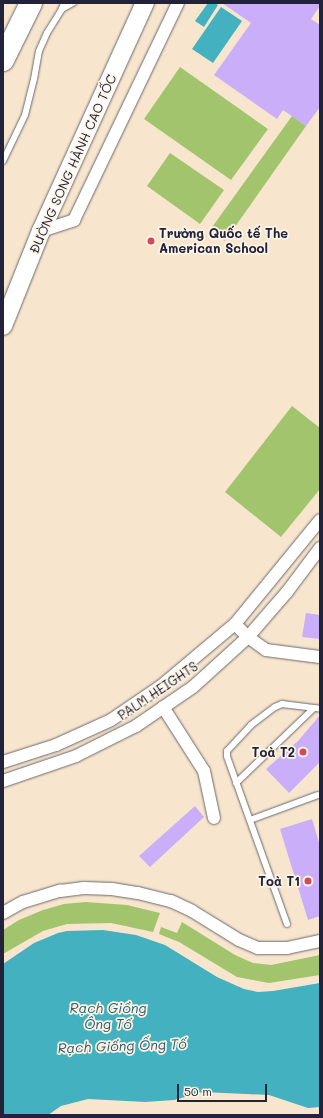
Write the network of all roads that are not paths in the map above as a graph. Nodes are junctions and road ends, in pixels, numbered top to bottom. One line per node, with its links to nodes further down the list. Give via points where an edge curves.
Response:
1 (30, 3): 6 (highway)
2 (73, 3): 5 (lane)
3 (145, 3): 8 (main road, ĐƯỜNG SONG HÀNH CAO TỐC)
4 (178, 3): 8 (street, via 74,220)
5 (63, 6): 7 (lane, via 39,51 25,114)
6 (3, 59)
7 (3, 161)
8 (41, 231): 9 (main road, ĐƯỜNG SONG HÀNH CAO TỐC)
9 (3, 326)
10 (320, 520): 12 (street, PALM HEIGHTS)
11 (320, 548): 13 (street, PALM HEIGHTS, via 287,592)
12 (235, 624): 13 (street); 17 (street, PALM HEIGHTS, via 161,686 111,720 56,745)
13 (248, 637): 14 (street, via 266,650); 15 (street, PALM HEIGHTS, via 193,687)
14 (320, 658)
15 (163, 707): 18 (street, PALM HEIGHTS, via 136,726 76,756); 21 (street, via 204,771)
16 (317, 709): 19 (lane); 19 (lane, via 282,704 247,729 227,751)
17 (3, 762)
18 (3, 781)
19 (236, 783): 22 (lane)
20 (318, 795): 22 (lane)
21 (214, 818)
22 (250, 820): 24 (lane)
23 (3, 914): 25 (street, via 23,902 60,891 84,888 112,889 138,892 171,901 258,948 287,948)
24 (287, 924)
25 (320, 941)

